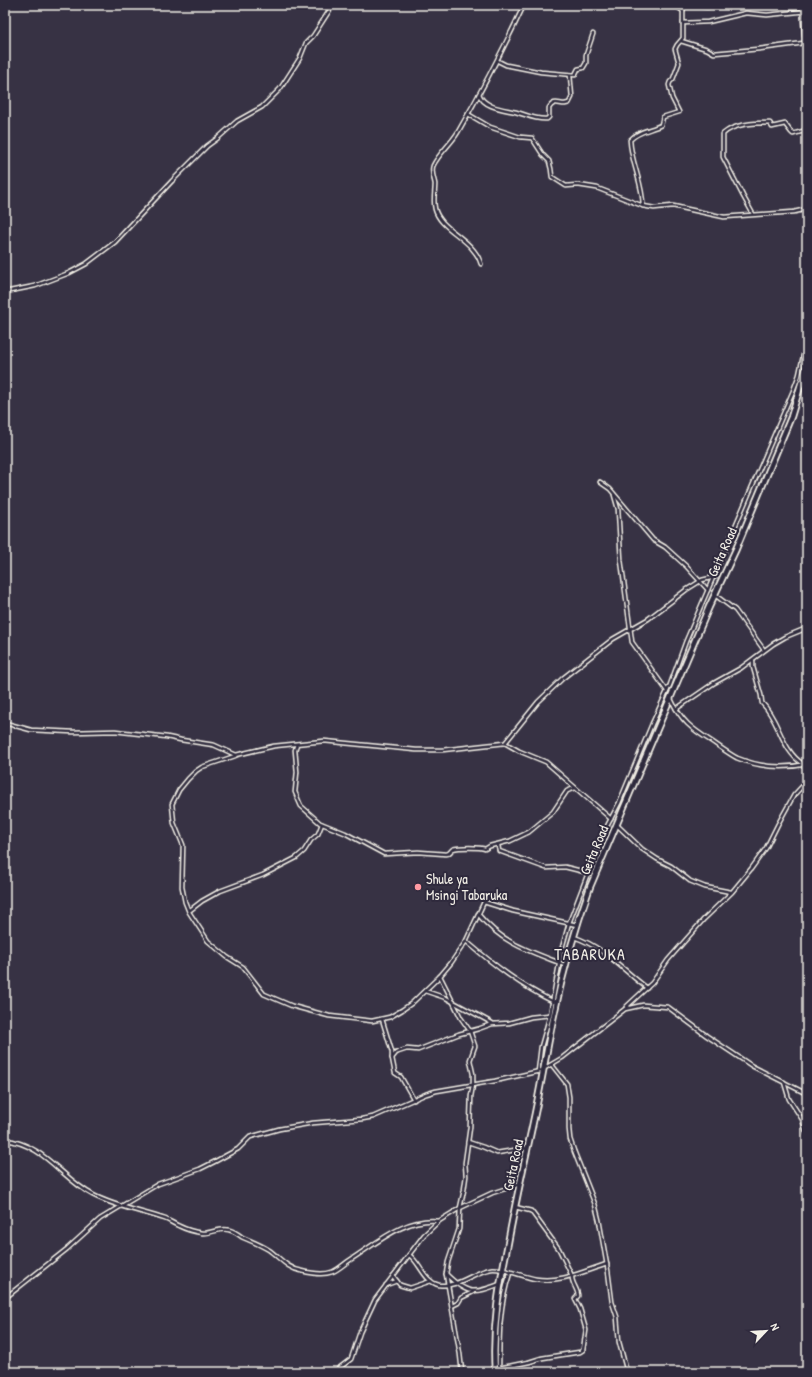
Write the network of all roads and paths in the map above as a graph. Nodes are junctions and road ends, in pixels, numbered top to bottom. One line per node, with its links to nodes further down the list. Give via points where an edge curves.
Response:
1 (333, 5): 25 (street, via 306,44 280,89 262,107 238,121 207,146 112,245 75,271 35,286)
2 (524, 5): 15 (street)
3 (674, 5): 8 (street)
4 (685, 5): 8 (street)
5 (692, 5): 6 (street)
6 (711, 5)
7 (802, 5): 9 (street)
8 (683, 11): 11 (street)
9 (803, 11): 10 (street); 11 (street, via 767,15 746,13 708,22); 14 (street)
10 (807, 11)
11 (683, 23): 13 (street)
12 (593, 34): 17 (street, via 584,67 578,69 575,75)
13 (681, 41): 14 (street, via 714,53); 21 (street, via 675,49 679,60 669,86 679,112 663,117 661,125 630,140 641,188)
14 (804, 43): 16 (street)
15 (498, 61): 17 (street, via 518,68); 18 (street)
16 (807, 71)
17 (570, 75): 18 (street, via 571,101 565,104 553,103 547,119 533,118 496,107)
18 (479, 94): 19 (street)
19 (468, 114): 21 (street, via 490,127 520,137 532,138 549,161 552,177 566,186 597,188); 24 (street, via 455,137 440,154 432,173 435,206 440,220 475,251)
20 (807, 130): 23 (street, via 793,134 784,124 772,127 770,123 748,123 723,134 723,157)
21 (642, 206): 23 (street, via 673,206 724,217)
22 (807, 209): 23 (street)
23 (754, 214)
24 (481, 264)
25 (5, 292)
26 (807, 338): 30 (street, via 797,381)
27 (807, 366): 33 (highway, Geita Road, via 791,417)
28 (600, 482): 29 (street)
29 (614, 495): 31 (street, via 653,540 686,566); 35 (street)
30 (714, 577): 31 (street); 32 (street)
31 (700, 581): 32 (street); 35 (street, via 654,615)
32 (708, 590): 38 (street)
33 (715, 595): 36 (street, via 734,610); 39 (highway, Geita Road)
34 (807, 628): 36 (street, via 785,637)
35 (630, 629): 38 (street, via 632,642); 42 (street, via 563,678 538,702)
36 (764, 650): 37 (street)
37 (753, 660): 40 (street); 45 (street, via 762,703 776,721 791,753)
38 (668, 691): 48 (street)
39 (670, 699): 40 (street); 50 (highway, Geita Road)
40 (676, 710): 45 (street, via 691,728 736,757 777,767)
41 (5, 723): 44 (street, via 31,730 115,731 167,737 214,745)
42 (505, 742): 43 (street, via 442,750 330,742); 47 (street, via 546,762)
43 (298, 743): 44 (street, via 261,748); 49 (street, via 295,750 295,792 301,806)
44 (236, 755): 54 (street, via 196,771 180,788 172,804 174,824 183,845 182,887)
45 (805, 764)
46 (807, 781): 53 (street, via 794,795 766,848)
47 (575, 788): 48 (street); 51 (street, via 567,791 553,812 533,829)
48 (611, 819): 52 (street)
49 (322, 824): 51 (street, via 384,854 449,854 456,848 485,849); 54 (street, via 318,834 296,858 263,875 220,891)
50 (617, 825): 53 (street, via 642,849 690,881 705,887); 57 (highway, Geita Road)
51 (498, 844): 52 (street, via 499,851 546,868 566,868)
52 (588, 873): 56 (street)
53 (732, 892): 63 (street, via 704,919)
54 (189, 912): 69 (street, via 208,941 243,967 264,994 323,1015 372,1021)
55 (478, 914): 56 (street, via 483,902); 59 (street); 60 (street, via 504,939)
56 (569, 923): 57 (street); 60 (street)
57 (576, 925): 58 (highway, Geita Road)
58 (573, 936): 61 (highway, Geita Road); 63 (street, via 604,952)
59 (466, 941): 62 (street); 65 (street, via 520,984)
60 (559, 963): 61 (street); 65 (street)
61 (565, 965): 65 (highway, Geita Road)
62 (440, 976): 64 (street); 66 (street)
63 (647, 988): 67 (street)
64 (425, 991): 66 (street, via 440,995); 69 (street, via 402,1010)
65 (555, 1002): 68 (highway, Geita Road)
66 (453, 1003): 70 (street); 71 (street)
67 (624, 1009): 73 (street); 76 (street, via 643,1005 668,1007 741,1059)
68 (552, 1014): 70 (street); 74 (highway, Geita Road); 75 (street, via 541,1047)
69 (382, 1019): 72 (street)
70 (492, 1024): 71 (street)
71 (470, 1031): 72 (street, via 418,1050 407,1049 398,1052); 77 (street, via 475,1046 470,1060)
72 (392, 1058): 79 (street, via 395,1073 401,1077)
73 (552, 1065): 74 (street); 90 (street, via 567,1084 569,1091 570,1139 595,1204)
74 (544, 1069): 75 (street); 83 (highway, Geita Road)
75 (538, 1072): 77 (street)
76 (784, 1082): 78 (street); 80 (street, via 789,1099 802,1119)
77 (473, 1085): 79 (street, via 436,1091); 82 (street)
78 (807, 1094)
79 (414, 1100): 85 (street, via 370,1118 313,1123 256,1134 248,1138 238,1149 200,1169 158,1184)
80 (807, 1134)
81 (5, 1140): 85 (street, via 31,1147 87,1192)
82 (468, 1142): 83 (street, via 497,1153); 87 (street, via 466,1176)
83 (527, 1148): 84 (highway, Geita Road)
84 (520, 1183): 86 (highway, Geita Road); 87 (street)
85 (122, 1207): 88 (street, via 198,1232 228,1229 269,1250 297,1270 325,1274 335,1271 380,1238 395,1231 428,1221); 103 (street, via 100,1219)
86 (515, 1207): 91 (highway, Geita Road); 95 (street, via 534,1215 559,1250)
87 (460, 1208): 88 (street); 93 (street, via 459,1229)
88 (439, 1221): 89 (street)
89 (409, 1255): 94 (street); 97 (street)
90 (607, 1264): 95 (street); 109 (street, via 612,1302)
91 (502, 1270): 92 (street); 98 (street, via 484,1271); 99 (highway, Geita Road)
92 (510, 1273): 95 (street, via 547,1281); 105 (street, via 503,1298)
93 (446, 1274): 98 (street); 100 (street)
94 (393, 1276): 96 (street); 101 (street)
95 (572, 1276): 105 (street, via 578,1295 575,1300 586,1330 582,1351)
96 (397, 1281): 97 (street, via 402,1286 410,1288); 101 (street)
97 (430, 1281): 100 (street)
98 (456, 1283): 100 (street); 102 (street)
99 (500, 1284): 102 (street); 105 (highway, Geita Road, via 495,1320)
100 (448, 1285): 104 (street)
101 (386, 1286): 106 (street, via 372,1306 351,1359)
102 (473, 1292): 104 (street)
103 (5, 1298)
104 (452, 1306): 107 (street)
105 (497, 1370): 108 (street)
106 (334, 1372)
107 (462, 1372)
108 (499, 1372)
109 (627, 1372)

